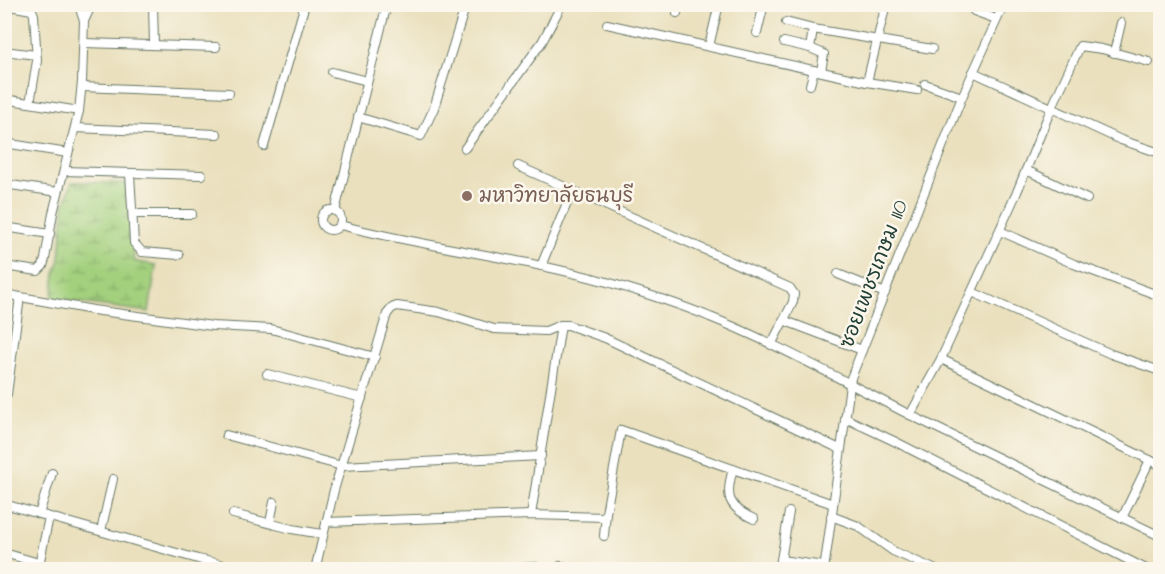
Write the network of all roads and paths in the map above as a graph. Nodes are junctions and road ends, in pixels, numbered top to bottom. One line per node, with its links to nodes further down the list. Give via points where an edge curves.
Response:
1 (153, 4): 23 (street)
2 (305, 4): 51 (street)
3 (387, 4): 35 (street)
4 (466, 4): 47 (street, via 434,108 421,136)
5 (562, 4): 52 (street, via 542,42)
6 (719, 4): 24 (street)
7 (764, 4): 19 (street)
8 (886, 4): 20 (street)
9 (968, 4): 14 (street)
10 (989, 4): 12 (street)
11 (4, 5): 30 (street, via 32,10)
12 (1003, 6): 14 (street, ซอยเพชรเกษม 110)
13 (86, 8): 22 (street)
14 (996, 20): 34 (street, ซอยเพชรเกษม 110)
15 (786, 22): 18 (street)
16 (1121, 23): 29 (street)
17 (607, 24): 24 (street)
18 (813, 29): 20 (street); 26 (street)
19 (757, 33)
20 (878, 41): 27 (street); 36 (street)
21 (784, 42): 26 (street)
22 (84, 43): 23 (street); 39 (street)
23 (154, 45): 25 (street)
24 (709, 46): 32 (street)
25 (216, 47)
26 (810, 48): 32 (street, via 824,54)
27 (932, 49)
28 (4, 51): 30 (street)
29 (1114, 53): 31 (street); 45 (street, via 1080,46)
30 (36, 55): 44 (street)
31 (1149, 62)
32 (818, 71): 36 (street); 38 (street)
33 (332, 72): 35 (street)
34 (973, 72): 42 (street, ซอยเพชรเกษม 110); 45 (street)
35 (367, 81): 47 (street)
36 (867, 81): 40 (street)
37 (925, 84): 42 (street)
38 (810, 85)
39 (82, 87): 41 (street); 46 (street)
40 (917, 90)
41 (229, 93)
42 (962, 97): 75 (street, ซอยเพชรเกษม 110)
43 (4, 99): 44 (street)
44 (30, 103): 46 (street)
45 (1052, 109): 54 (street); 56 (street)
46 (79, 111): 48 (street)
47 (358, 117): 64 (street)
48 (75, 128): 49 (street); 53 (street)
49 (217, 134)
50 (4, 143): 53 (street)
51 (264, 146)
52 (465, 148)
53 (68, 153): 57 (street)
54 (1161, 153)
55 (518, 166): 61 (street)
56 (1026, 170): 63 (street); 69 (street)
57 (64, 171): 58 (street); 62 (street)
58 (130, 174): 59 (street); 65 (street)
59 (202, 174)
60 (4, 184): 62 (street)
61 (572, 191): 73 (street); 80 (street, via 790,288 793,302)
62 (58, 192): 70 (street)
63 (1087, 199)
64 (335, 211): 67 (street, via 341,217); 67 (street, via 324,213 322,224 331,230)
65 (132, 214): 66 (street); 71 (street, via 134,243 142,252)
66 (192, 214)
67 (340, 225): 73 (street)
68 (4, 227): 70 (street)
69 (1000, 231): 76 (street); 78 (street)
70 (50, 234): 72 (street, via 43,266 38,271)
71 (179, 255)
72 (4, 266)
73 (541, 266): 82 (street, via 606,282 710,317)
74 (838, 274): 75 (street)
75 (885, 292): 83 (street, ซอยเพชรเกษม 110)
76 (972, 292): 85 (street); 86 (street, via 1111,354)
77 (4, 294): 79 (street)
78 (1161, 296)
79 (20, 297): 84 (street, via 213,326 271,329); 89 (street)
80 (783, 320): 82 (street); 83 (street)
81 (561, 325): 84 (street, via 546,331 494,329 439,312 396,306 387,314); 96 (street, via 605,338); 97 (street)
82 (771, 345): 88 (street)
83 (862, 350): 88 (street, ซอยเพชรเกษม 110)
84 (375, 357): 90 (street)
85 (941, 359): 91 (street); 98 (street)
86 (1161, 371)
87 (267, 374): 90 (street)
88 (849, 385): 91 (street); 92 (street, ซอยเพชรเกษม 110)
89 (4, 398)
90 (362, 398): 100 (street)
91 (910, 415): 114 (street)
92 (845, 418): 96 (street, ซอยเพชรเกษม 110); 135 (street)
93 (4, 423): 94 (street)
94 (4, 428)
95 (226, 435): 100 (street)
96 (840, 449): 106 (street, ซอยเพชรเกษม 110)
97 (541, 456): 100 (street); 110 (street)
98 (1150, 460): 99 (street); 114 (street)
99 (1161, 465)
100 (342, 466): 116 (street)
101 (733, 469): 106 (street); 113 (street, via 621,430); 115 (street, via 729,499)
102 (52, 473): 108 (street)
103 (113, 478): 118 (street)
104 (274, 502): 117 (street)
105 (4, 504): 108 (street)
106 (833, 504): 111 (street, ซอยเพชรเกษม 110)
107 (789, 512): 123 (street)
108 (39, 514): 112 (street)
109 (233, 514): 117 (street)
110 (531, 515): 113 (street); 116 (street)
111 (831, 516): 128 (street, ซอยเพชรเกษม 110); 134 (street, via 858,526 893,551)
112 (49, 517): 118 (street); 124 (street)
113 (605, 517): 120 (street)
114 (1122, 518): 121 (street)
115 (754, 519)
116 (326, 522): 119 (street)
117 (270, 523): 119 (street)
118 (101, 531): 125 (street)
119 (322, 534): 130 (street)
120 (604, 536)
121 (1161, 536)
122 (4, 553): 124 (street)
123 (781, 560): 128 (street); 133 (street)
124 (38, 566)
125 (212, 566): 129 (street)
126 (560, 566): 132 (street)
127 (536, 567): 131 (street)
128 (824, 568)
129 (244, 570)
130 (315, 570)
131 (496, 570)
132 (588, 570)
133 (779, 570)
134 (936, 570)
135 (1148, 570)

